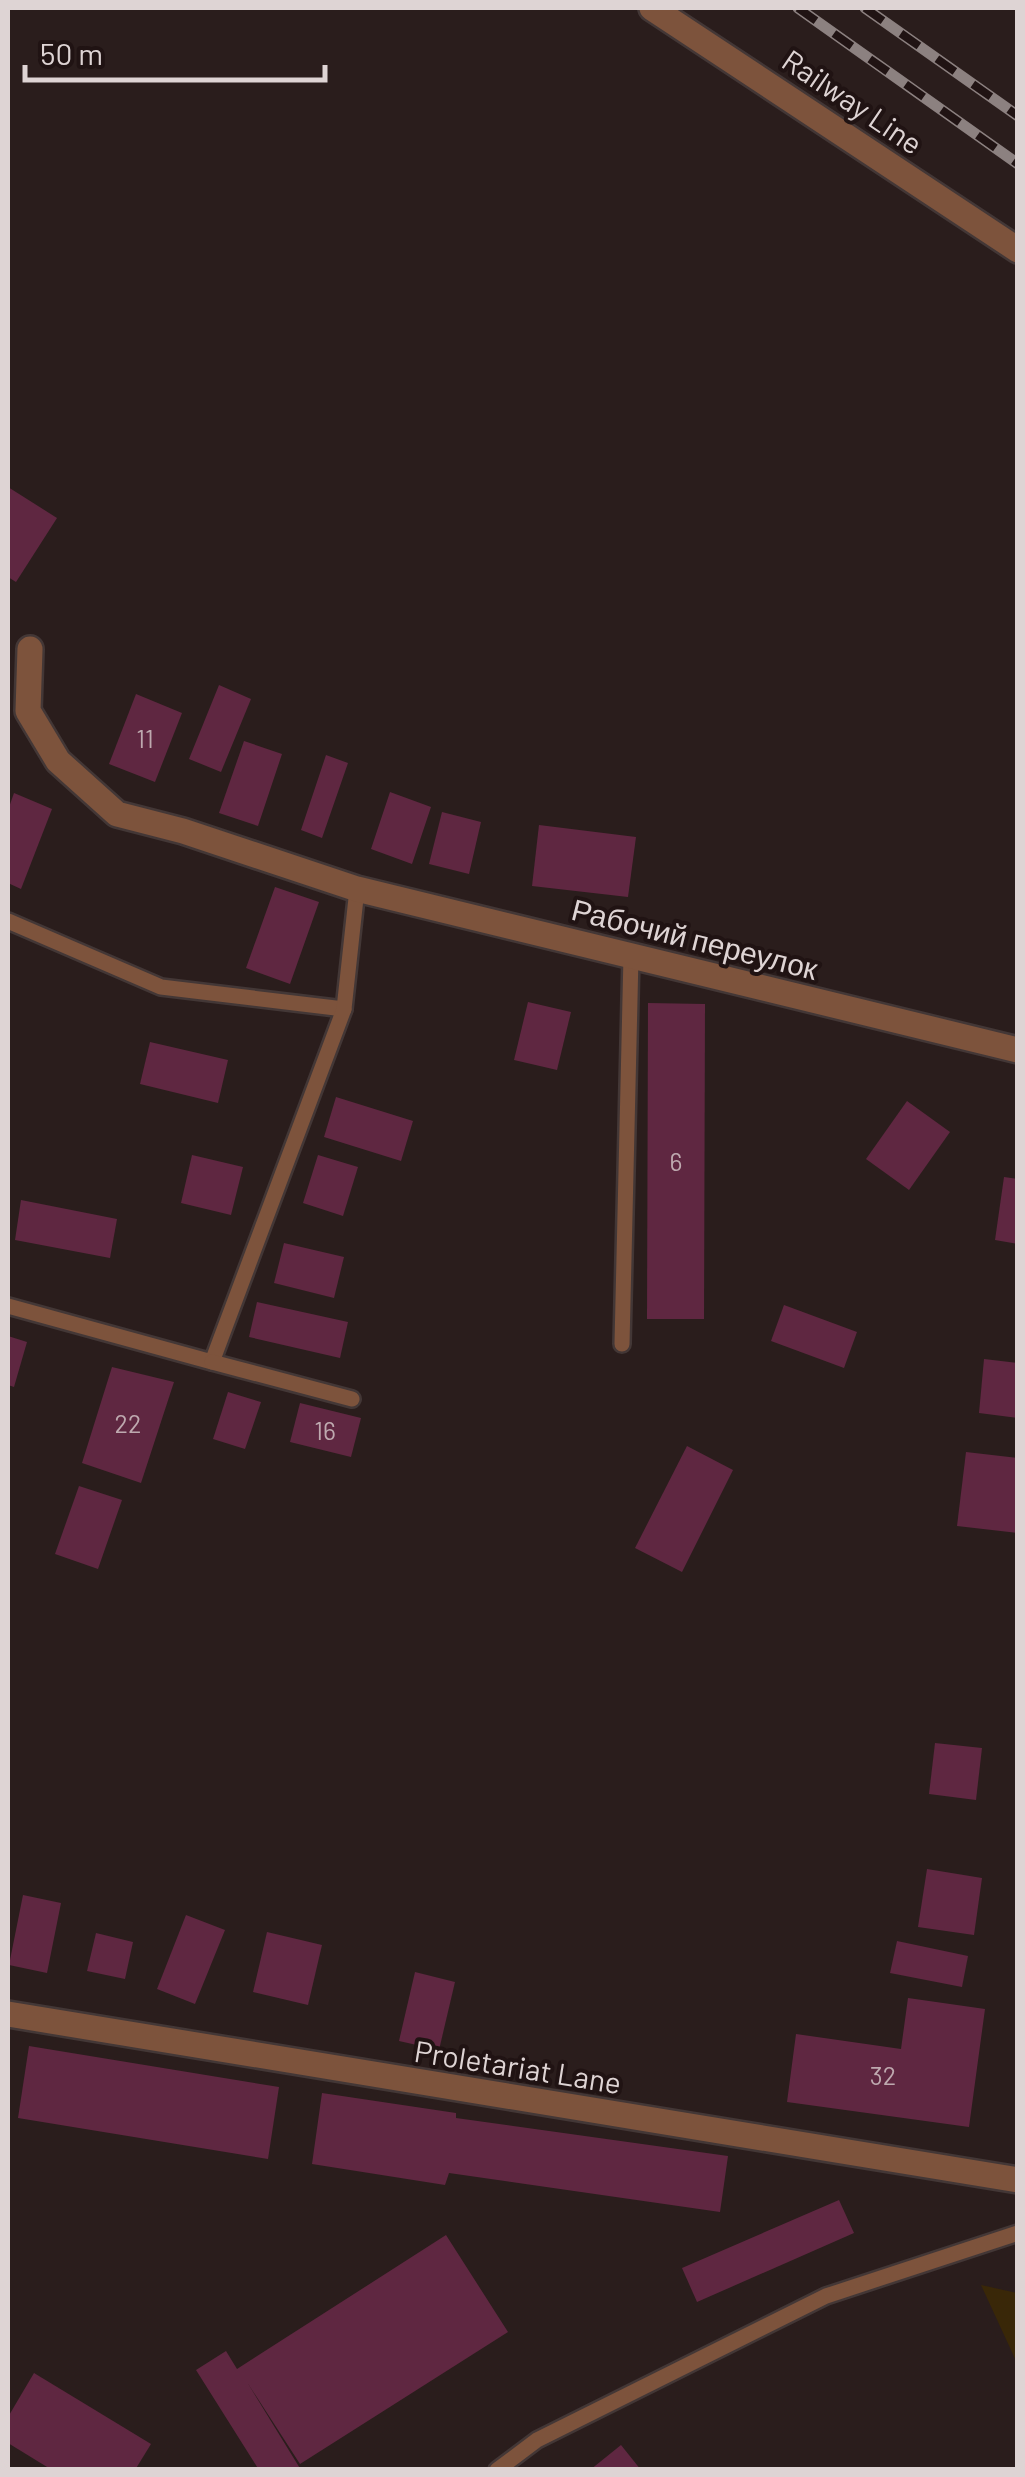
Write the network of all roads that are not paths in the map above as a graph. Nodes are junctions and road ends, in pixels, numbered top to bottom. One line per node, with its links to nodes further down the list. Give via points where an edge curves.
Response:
1 (652, 8): 2 (street, Railway Line)
2 (1018, 250)
3 (30, 649): 4 (street, Рабочий переулок, via 28,711 58,761 117,814)
4 (357, 889): 6 (street, Рабочий переулок); 7 (lane)
5 (8, 920): 7 (lane, via 161,986)
6 (631, 956): 8 (street, Рабочий переулок); 10 (lane)
7 (344, 1009): 11 (lane)
8 (1018, 1050)
9 (8, 1306): 11 (lane)
10 (622, 1344)
11 (212, 1362): 12 (lane)
12 (352, 1399)
13 (8, 2014): 14 (street, Proletariat Lane)
14 (1018, 2180)
15 (1018, 2233): 16 (lane, via 826,2296 536,2440)
16 (498, 2470)

